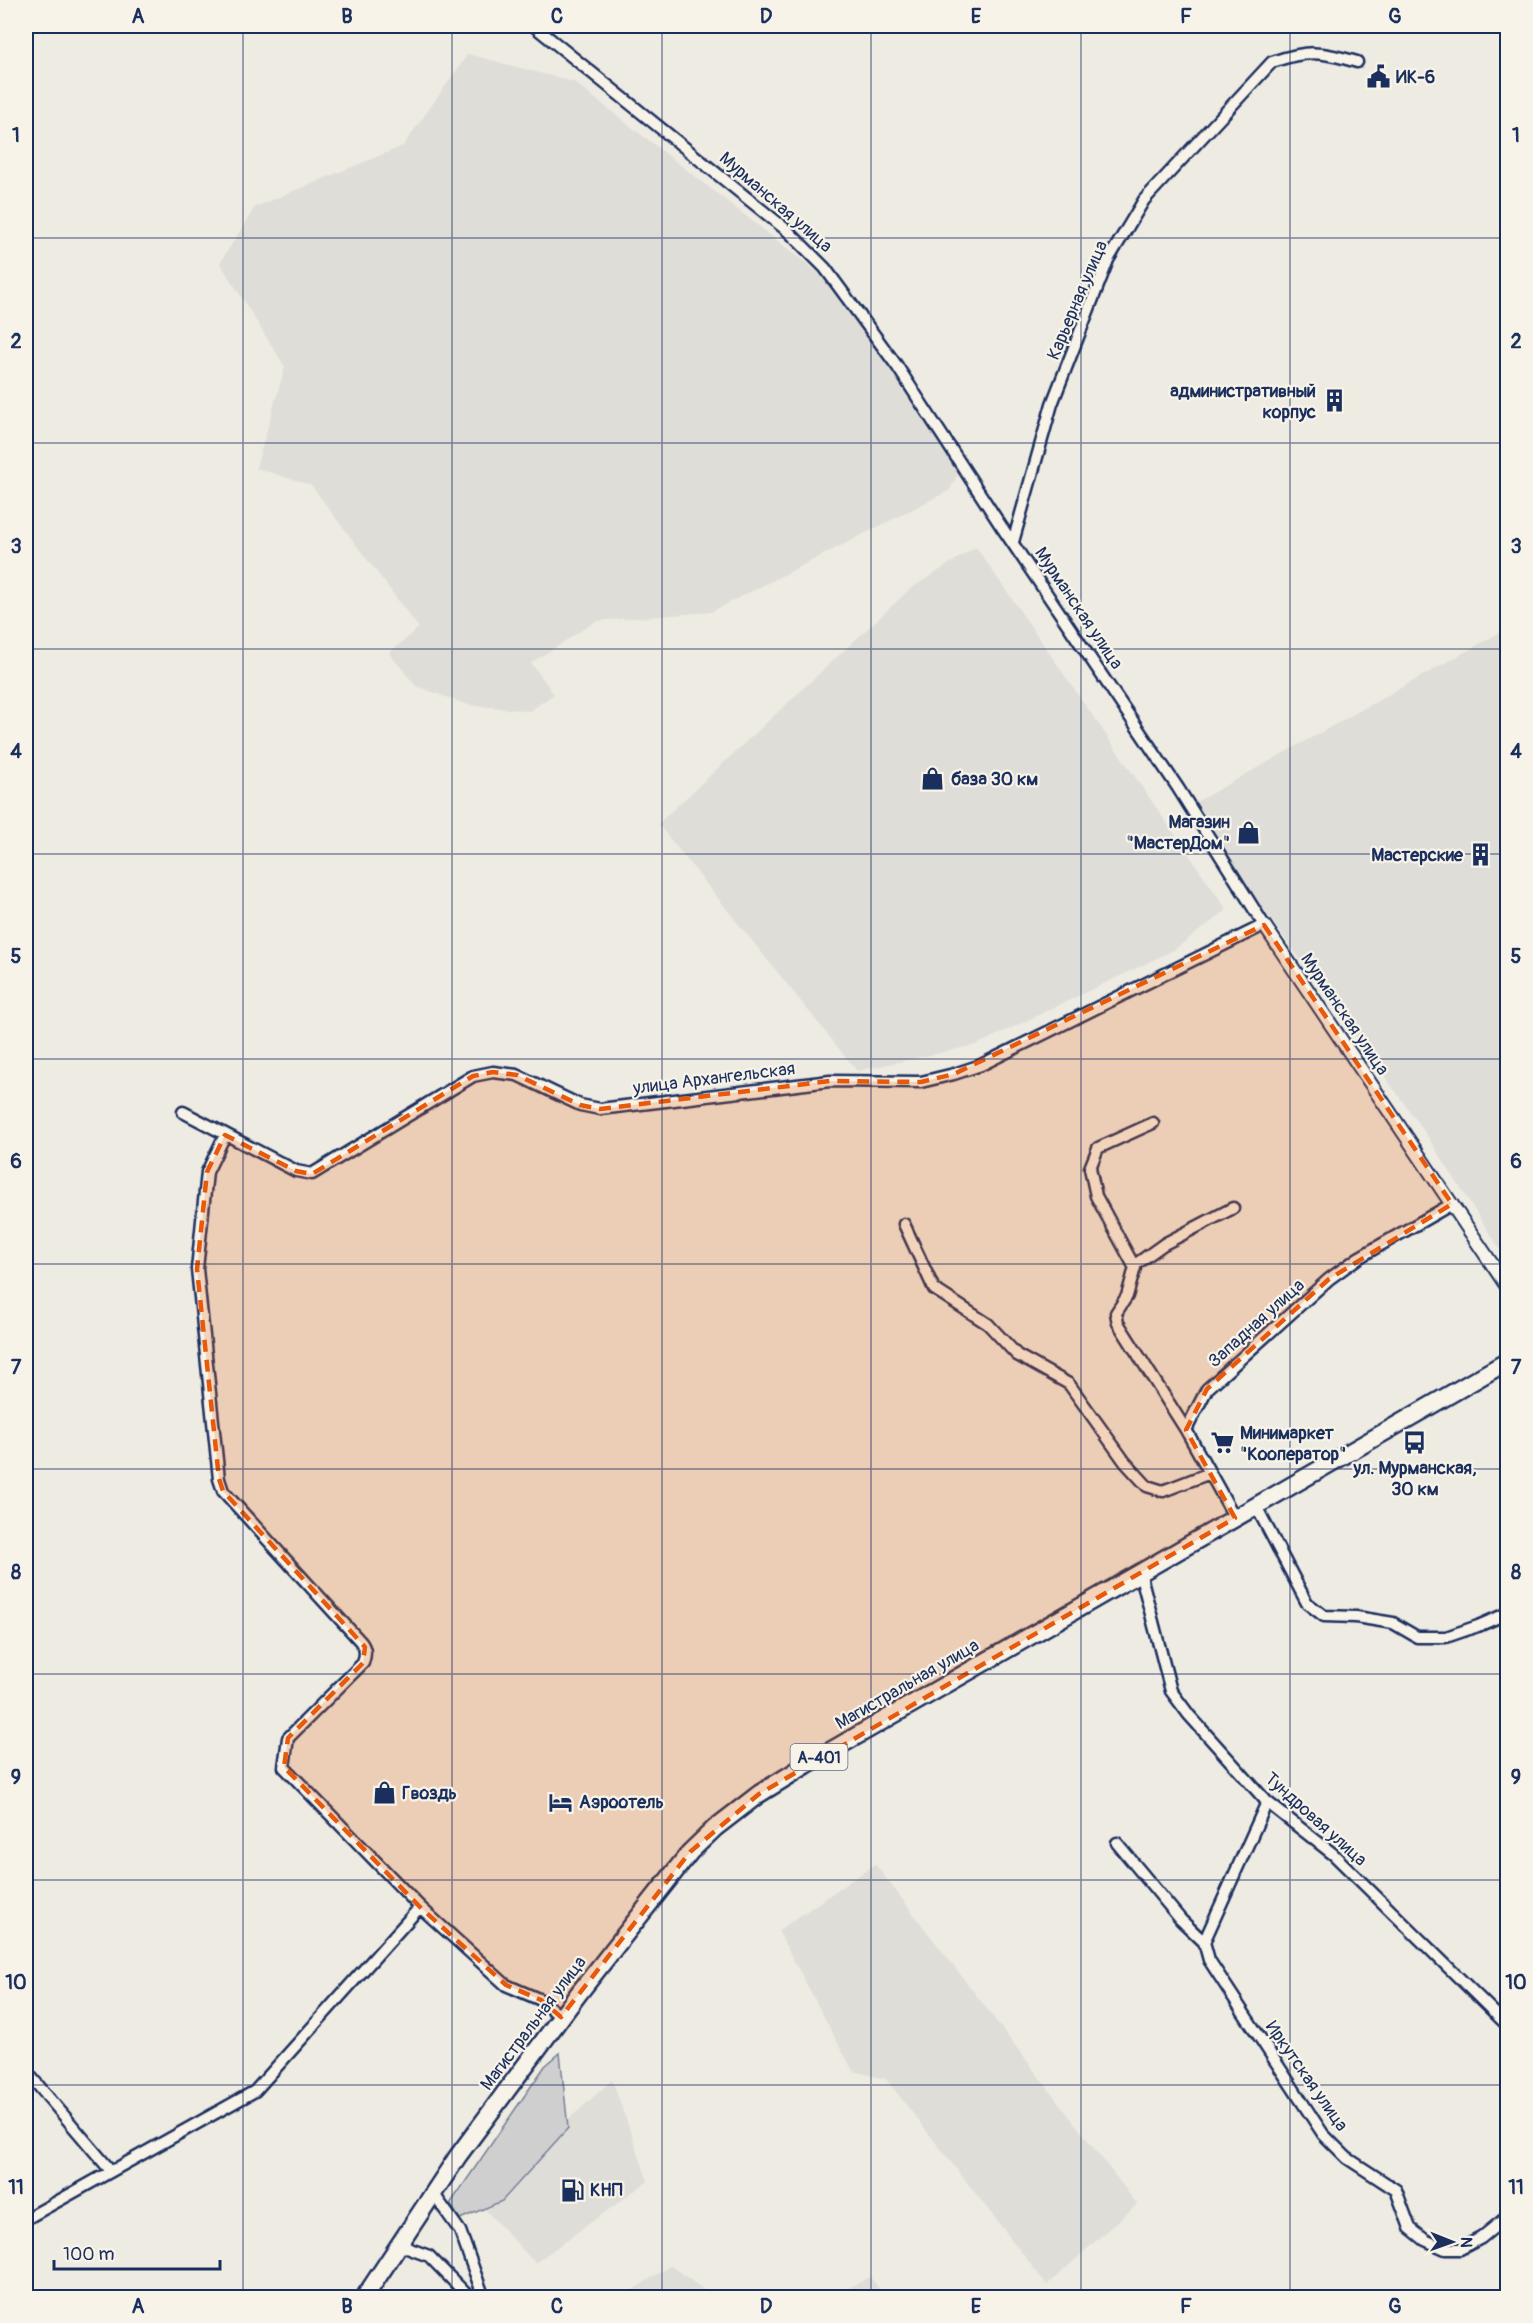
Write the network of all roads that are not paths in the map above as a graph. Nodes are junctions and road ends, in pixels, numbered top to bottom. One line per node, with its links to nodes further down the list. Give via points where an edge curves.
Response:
1 (534, 26): 3 (street, Мурманская улица, via 789,232 825,268 897,366)
2 (1357, 62): 3 (street, Карьерная улица, via 1299,53 1272,62 1144,200 1108,260 1052,404)
3 (1012, 542): 4 (street, Мурманская улица, via 1178,788)
4 (1264, 925): 7 (street, улица Архангельская, via 981,1065 921,1082 830,1081 600,1109 580,1105 517,1075 493,1072 473,1076 312,1174 296,1171); 8 (street, Мурманская улица)
5 (183, 1112): 7 (street, улица Архангельская)
6 (1153, 1123): 11 (street, via 1098,1148 1090,1168 1096,1197)
7 (225, 1135): 22 (street, via 207,1172 197,1269 219,1479 223,1491 360,1641 366,1654 363,1663 288,1738 284,1767)
8 (1452, 1204): 12 (street, Мурманская улица); 14 (street, Западная улица, via 1358,1258 1329,1280 1208,1389)
9 (1233, 1208): 11 (street, via 1164,1244)
10 (904, 1224): 15 (street, via 934,1289 988,1324 1017,1355 1069,1384 1147,1486 1163,1491)
11 (1135, 1268): 14 (street, via 1127,1296 1116,1313 1118,1323)
12 (1508, 1288)
13 (1508, 1361): 16 (main road, Магистральная улица / А-401)
14 (1186, 1430): 15 (street)
15 (1210, 1473): 17 (street)
16 (1256, 1506): 17 (main road, Магистральная улица / А-401); 19 (street, via 1307,1603 1324,1616 1393,1623 1417,1637 1446,1637)
17 (1235, 1518): 18 (main road, Магистральная улица / А-401)
18 (1140, 1572): 20 (street, Тундровая улица, via 1171,1691); 24 (main road, Магистральная улица / А-401, via 750,1801 690,1852)
19 (1508, 1613)
20 (1268, 1802): 23 (street); 25 (street, Тундровая улица, via 1333,1854)
21 (1117, 1843): 23 (street, Иркутская улица, via 1181,1920)
22 (420, 1907): 24 (street, via 506,1985 541,2000); 27 (street, via 255,2091)
23 (1204, 1941): 29 (street, Иркутская улица, via 1209,1960 1323,2134 1347,2158 1396,2190 1410,2228 1445,2249 1460,2249)
24 (561, 2017): 28 (main road, Магистральная улица / А-401)
25 (1508, 2026)
26 (26, 2071): 27 (street)
27 (111, 2171): 30 (street)
28 (433, 2193): 31 (main road, Магистральная улица / А-401); 34 (street, via 460,2231)
29 (1508, 2216)
30 (26, 2219)
31 (399, 2245): 32 (main road, Магистральная улица / А-401); 33 (street, via 429,2256)
32 (363, 2298)
33 (470, 2298)
34 (484, 2298)

